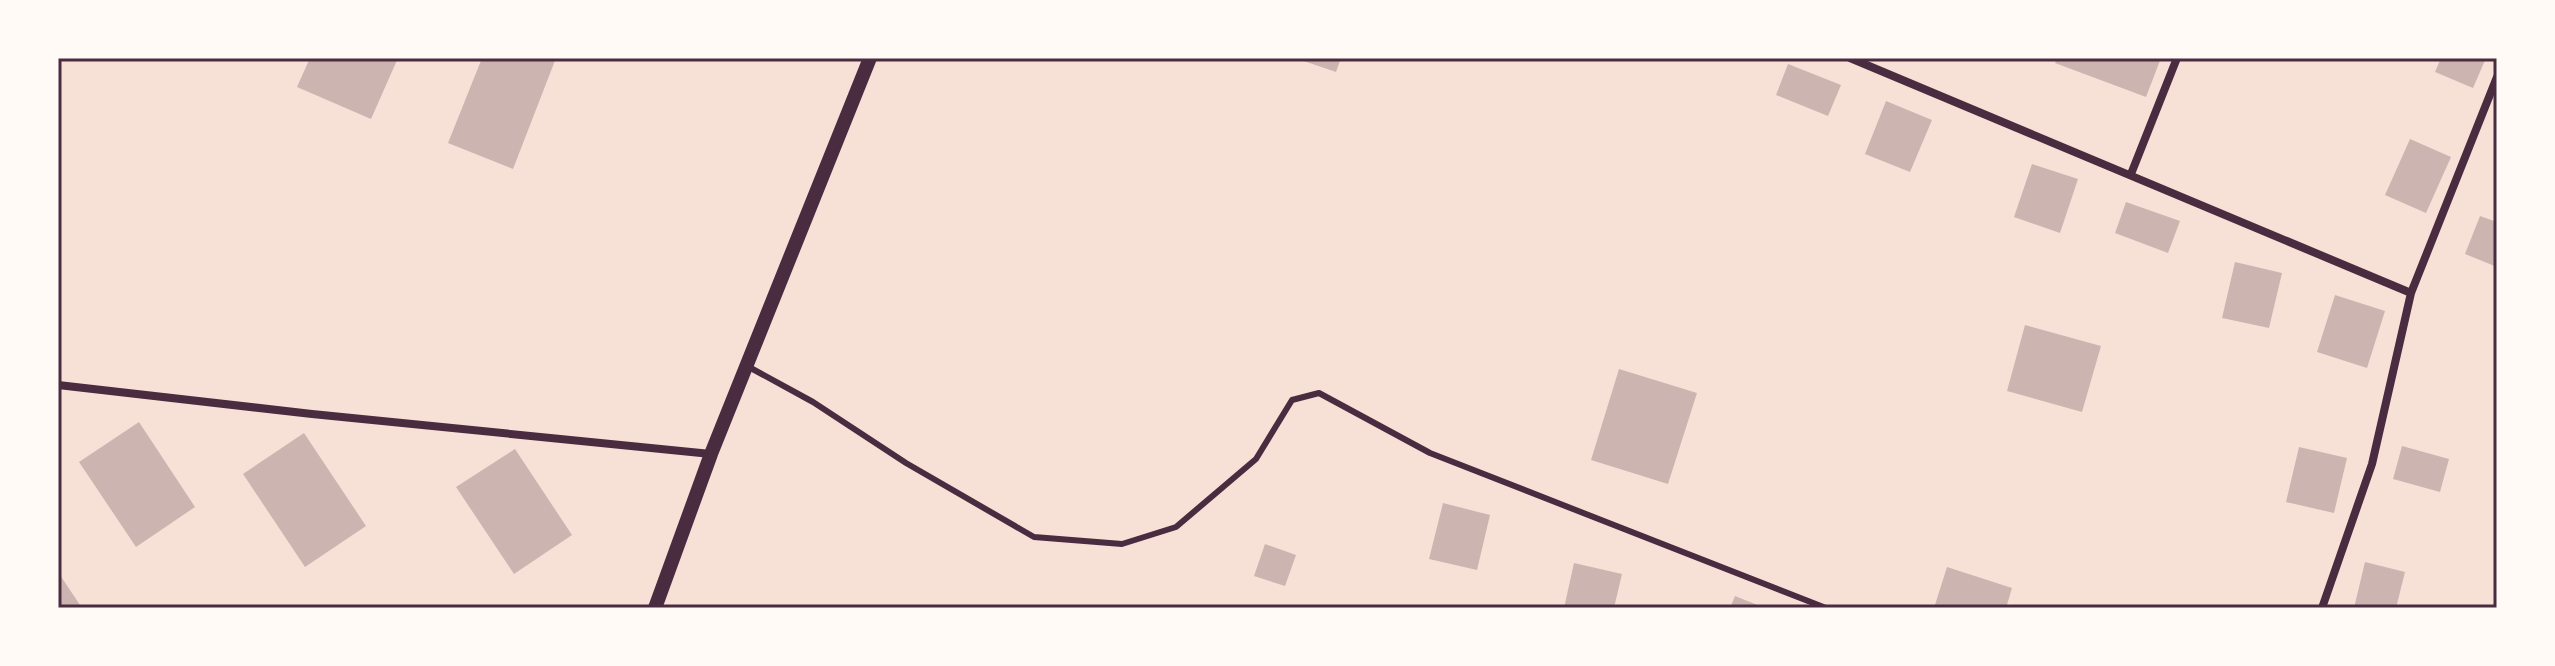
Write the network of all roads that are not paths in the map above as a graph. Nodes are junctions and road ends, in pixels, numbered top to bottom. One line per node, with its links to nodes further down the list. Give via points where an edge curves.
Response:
1 (870, 58): 7 (street)
2 (1850, 58): 5 (street)
3 (2177, 58): 5 (street)
4 (2497, 77): 6 (street)
5 (2131, 174): 6 (street)
6 (2411, 293): 12 (street, via 2372,464)
7 (747, 366): 9 (street); 11 (lane, via 1034,537 1122,544 1176,527 1256,459 1292,400 1319,393 1430,453)
8 (58, 385): 9 (street)
9 (711, 454): 10 (street)
10 (655, 608)
11 (1826, 608)
12 (2322, 608)

